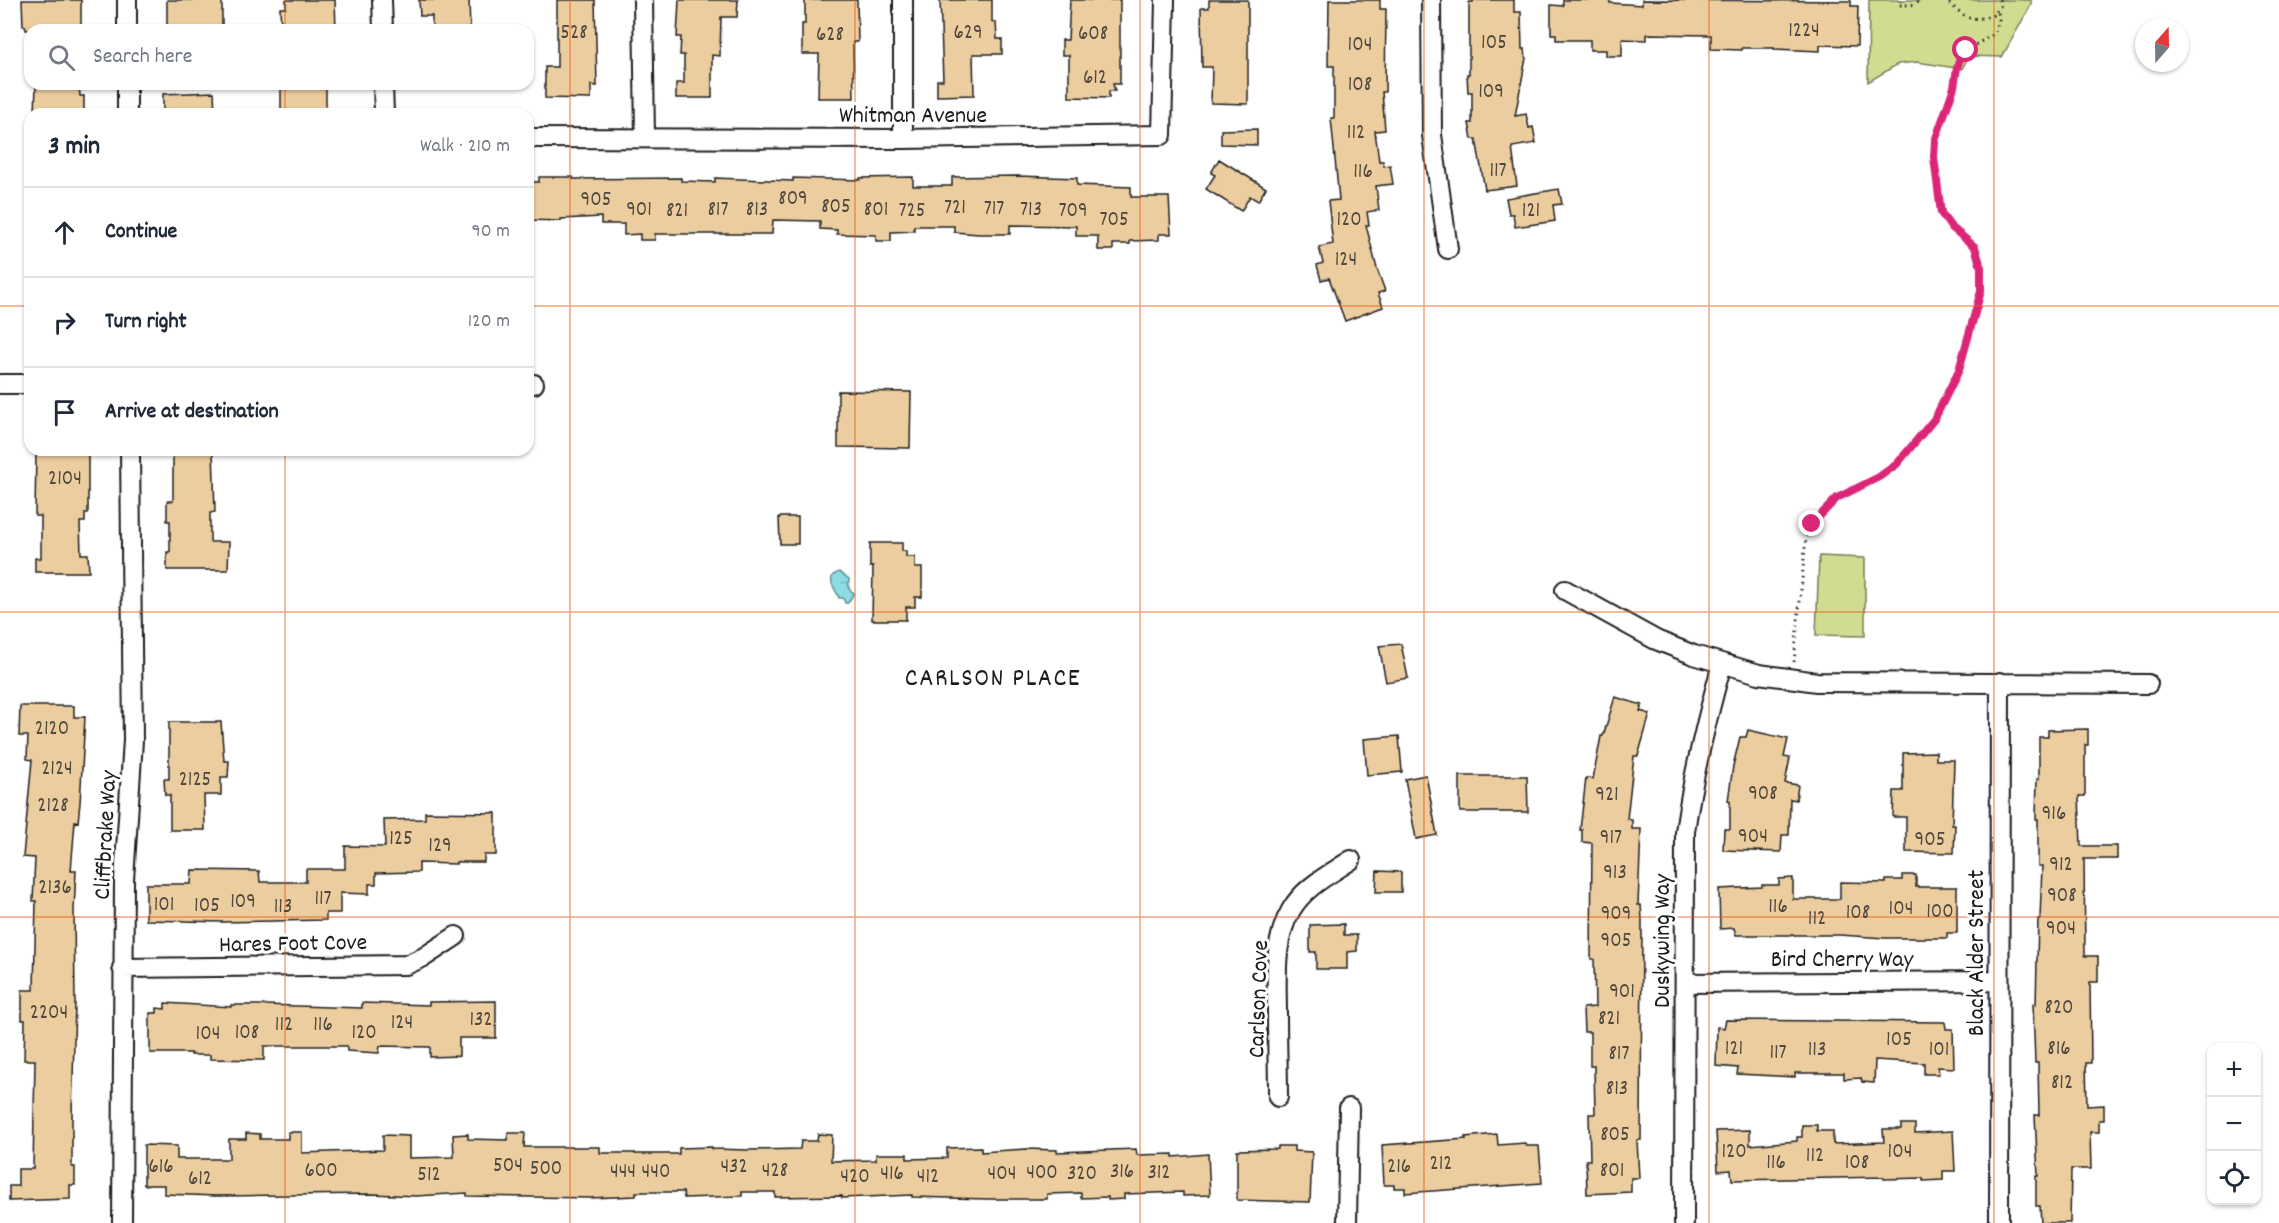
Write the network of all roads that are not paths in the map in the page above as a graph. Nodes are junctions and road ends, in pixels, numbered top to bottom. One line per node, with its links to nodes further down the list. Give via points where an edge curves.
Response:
1 (127, 0): 7 (street)
2 (382, 0): 8 (street)
3 (643, 0): 13 (street)
4 (903, 0): 15 (street)
5 (1165, 0): 15 (street, Whitman Avenue, via 1162,135)
6 (1431, 0): 16 (street, via 1432,135)
7 (127, 24)
8 (383, 24)
9 (127, 90): 11 (street)
10 (383, 90): 12 (street)
11 (128, 108)
12 (384, 108)
13 (645, 137): 14 (street, Whitman Avenue); 15 (street, Whitman Avenue)
14 (534, 138)
15 (903, 139)
16 (1448, 249)
17 (0, 384): 18 (street)
18 (24, 384)
19 (130, 456): 26 (street, Cliffbrake Way, via 133,740)
20 (1565, 591): 21 (street, via 1656,640)
21 (1722, 664): 22 (street, via 1817,682); 28 (street, Duskywing Way, via 1695,763 1685,832)
22 (2000, 682): 23 (street); 27 (street, Black Alder Street)
23 (2148, 684)
24 (1351, 860): 29 (street, Carlson Cove, via 1305,893 1291,909 1280,939)
25 (456, 936): 26 (street, Hares Foot Cove, via 406,965)
26 (122, 968): 31 (street, Cliffbrake Way)
27 (1999, 981): 28 (street, Bird Cherry Way); 34 (street, Black Alder Street)
28 (1685, 983): 33 (street, Duskywing Way)
29 (1278, 1097)
30 (1349, 1108): 32 (street)
31 (122, 1223)
32 (1347, 1223)
33 (1684, 1223)
34 (1999, 1223)

